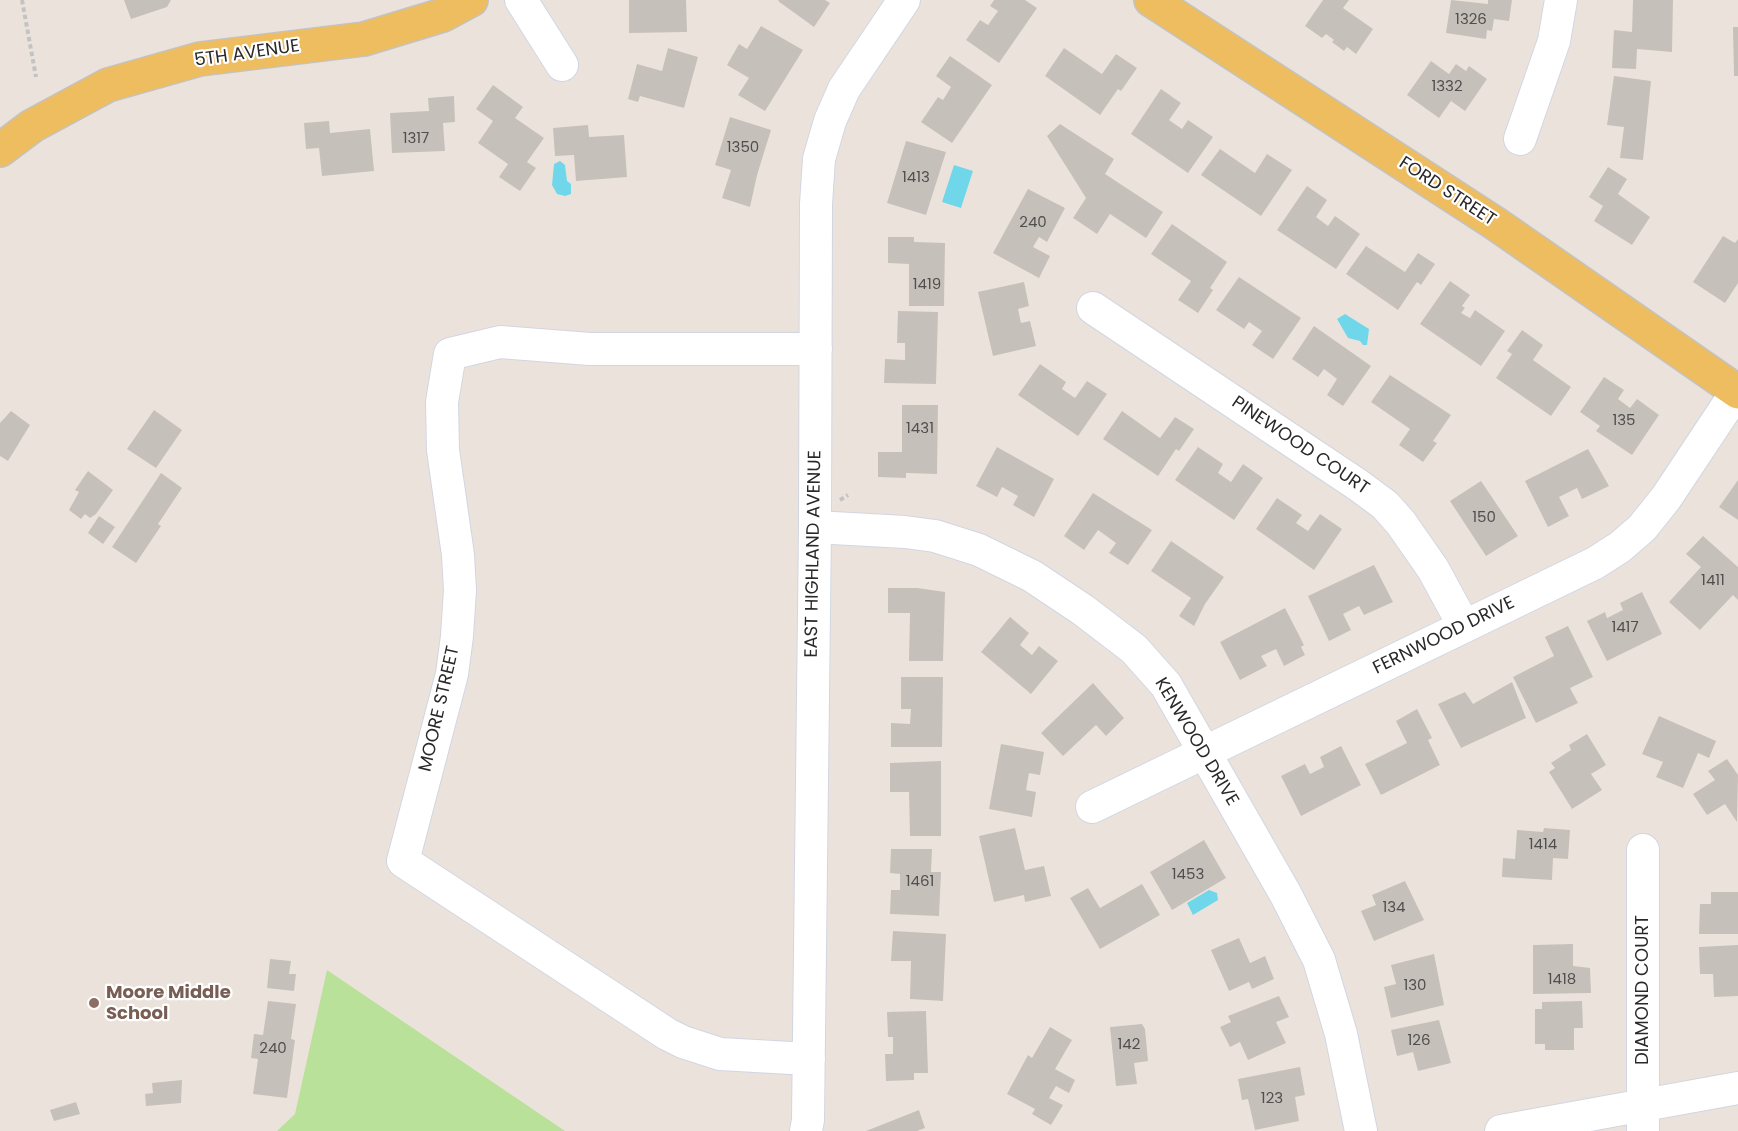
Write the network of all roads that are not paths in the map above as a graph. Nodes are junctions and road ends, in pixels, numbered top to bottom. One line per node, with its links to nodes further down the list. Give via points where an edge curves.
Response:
1 (471, 0): 8 (main road, 5TH AVENUE, via 443,15 364,39 200,58 108,85 32,126)
2 (521, 0): 6 (street)
3 (904, 0): 10 (street, EAST HIGHLAND AVENUE, via 844,90 819,159)
4 (1151, 0): 11 (main road, FORD STREET, via 1496,224)
5 (1561, 0): 7 (street, via 1554,41)
6 (562, 65)
7 (1520, 140)
8 (0, 150)
9 (1093, 308): 13 (street, PINEWOOD COURT, via 1385,505 1433,569)
10 (816, 349): 12 (street, EAST HIGHLAND AVENUE); 17 (street, MOORE STREET, via 590,350 500,342 450,354 442,402 443,450 458,555 457,636 452,674 404,861 683,1042 720,1054)
11 (1738, 392): 13 (street, FERNWOOD DRIVE, via 1666,498 1620,547)
12 (815, 527): 14 (street, KENWOOD DRIVE, via 935,536 979,550 1032,576 1134,649 1166,686); 17 (street, EAST HIGHLAND AVENUE)
13 (1464, 626): 14 (street, FERNWOOD DRIVE)
14 (1204, 752): 15 (street, FERNWOOD DRIVE); 21 (street, KENWOOD DRIVE, via 1319,960 1341,1035)
15 (1092, 807)
16 (1643, 850): 19 (street, DIAMOND COURT)
17 (809, 1059): 20 (street, EAST HIGHLAND AVENUE)
18 (1738, 1088): 19 (street)
19 (1643, 1119): 22 (street)
20 (806, 1131)
21 (1362, 1131)
22 (1501, 1131)

